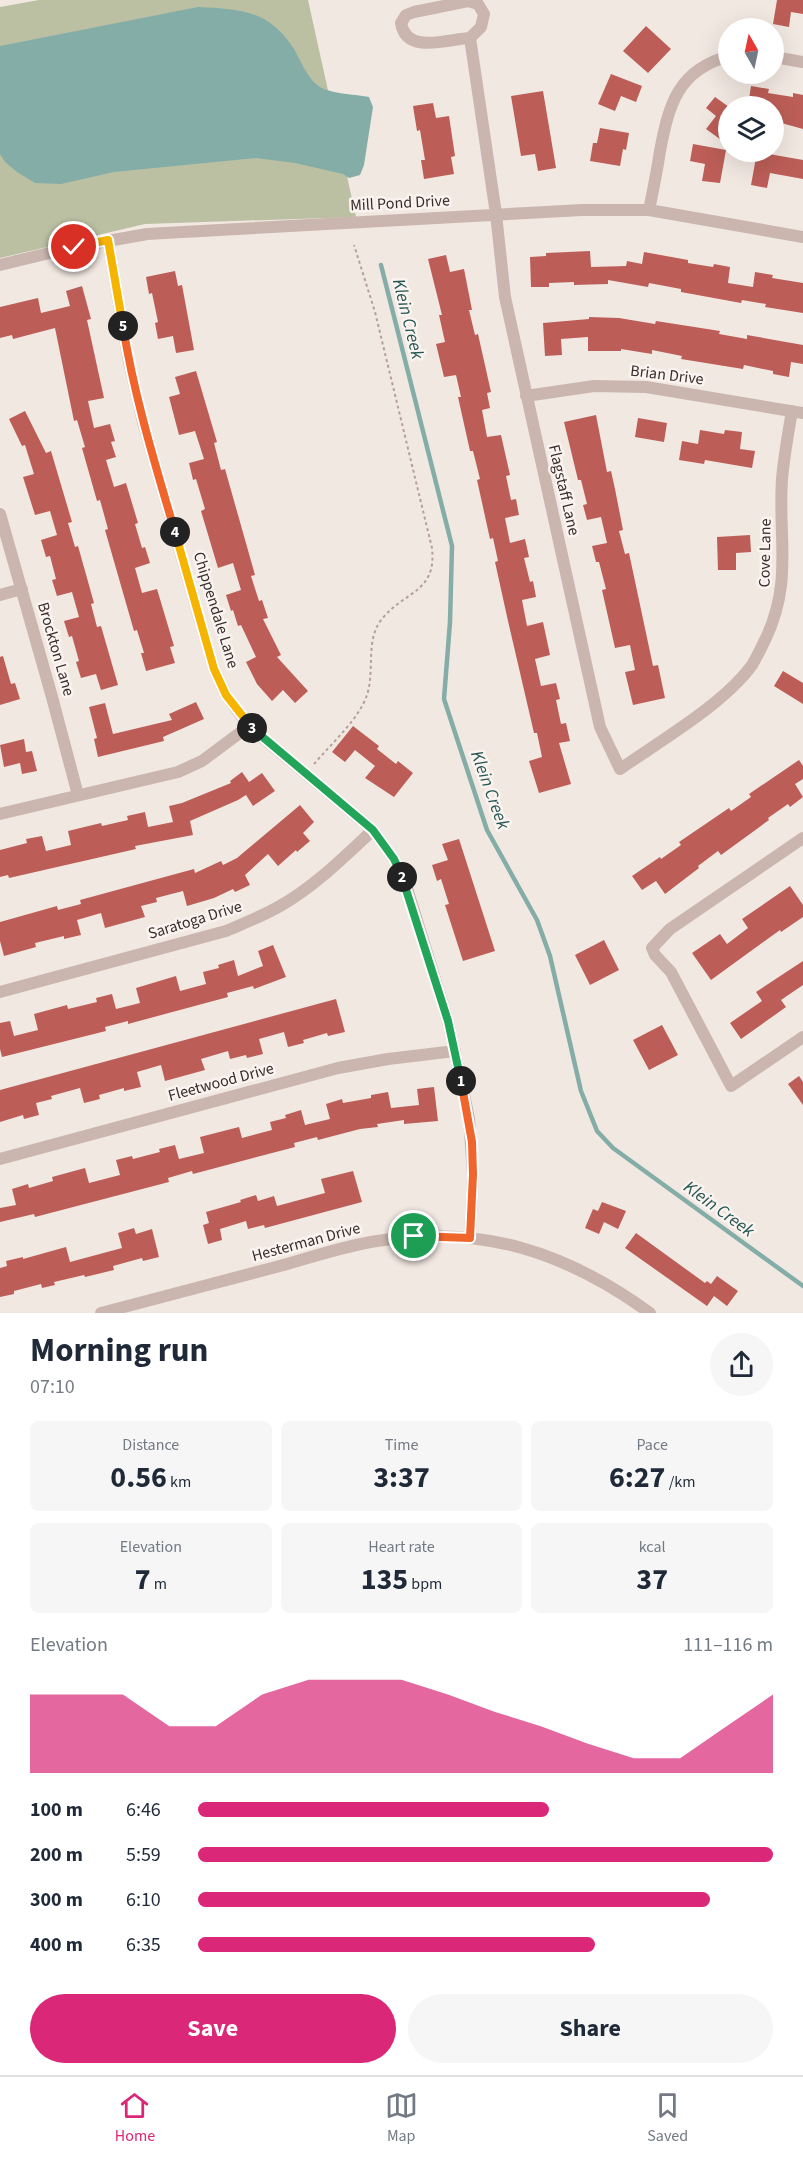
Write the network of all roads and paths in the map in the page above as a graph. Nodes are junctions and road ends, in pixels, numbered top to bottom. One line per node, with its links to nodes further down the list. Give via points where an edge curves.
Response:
1 (470, 38): 1 (street, via 481,27 484,14 478,4 468,1 414,12 400,23 410,39 418,43); 6 (street, Flagstaff Lane)
2 (784, 59): 4 (street)
3 (718, 60): 5 (street, via 695,72 672,100)
4 (803, 62)
5 (649, 210): 6 (street, Mill Pond Drive); 7 (street, Mill Pond Drive)
6 (496, 214): 8 (street, Mill Pond Drive, via 196,230); 11 (street, Flagstaff Lane, via 505,297)
7 (803, 237)
8 (108, 240): 10 (street, Mill Pond Drive); 16 (street, Chippendale Lane, via 143,423 214,669 226,695)
9 (354, 244): 18 (path, via 375,312 434,564 417,591 381,620 374,635 372,676 363,706)
10 (0, 265)
11 (526, 396): 12 (street, Brian Drive, via 594,386 646,387); 17 (street, Flagstaff Lane, via 600,727)
12 (797, 412): 17 (street, Cove Lane, via 782,480 784,573 773,624 753,664 736,682)
13 (0, 514): 14 (street, Brockton Lane)
14 (22, 589): 15 (street); 19 (street, Brockton Lane)
15 (0, 595)
16 (249, 726): 18 (street, Chippendale Lane); 19 (street, via 202,761 178,772)
17 (620, 769)
18 (306, 773): 21 (street, Chippendale Lane)
19 (78, 795): 20 (street)
20 (0, 814)
21 (373, 830): 23 (street, Saratoga Drive, via 313,884 258,918 225,931); 25 (street, Chippendale Lane, via 394,859 406,885)
22 (803, 838): 24 (street, via 670,929 652,948 671,972 731,1086)
23 (0, 992)
24 (803, 1037)
25 (455, 1052): 26 (street, Fleetwood Drive, via 338,1068); 27 (street, Chippendale Lane, via 472,1142)
26 (0, 1159)
27 (470, 1238): 28 (street, Hesterman Drive, via 414,1236 367,1243); 29 (street, Hesterman Drive, via 555,1258 607,1284)
28 (101, 1313)
29 (650, 1313)

